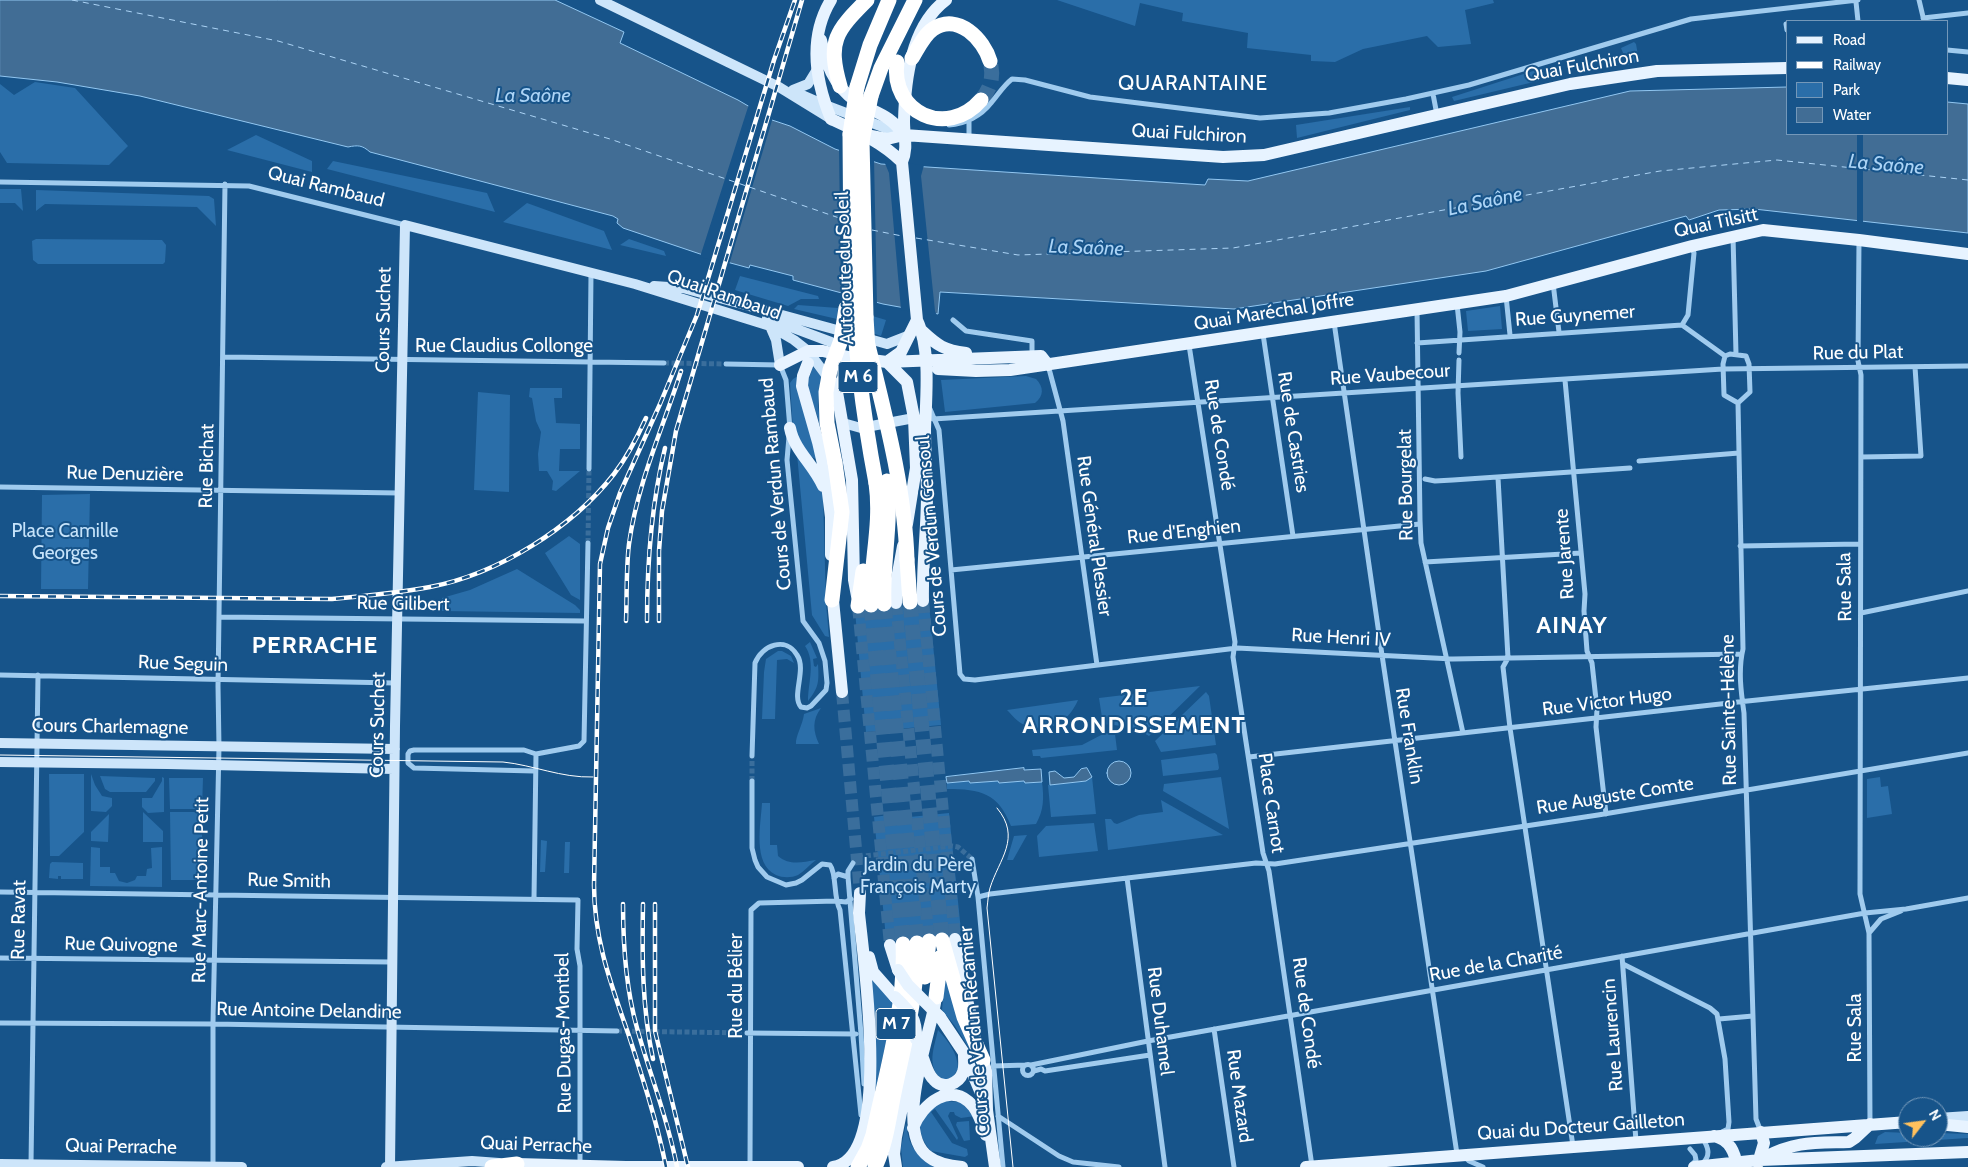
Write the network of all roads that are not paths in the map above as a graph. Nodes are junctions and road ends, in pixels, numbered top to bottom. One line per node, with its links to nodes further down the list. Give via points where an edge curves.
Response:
1 (600, 0): 22 (street)
2 (831, 0): 12 (main road)
3 (867, 0): 21 (highway, via 845,22 836,38 834,63)
4 (889, 0): 42 (highway, Autoroute du Soleil / M 6, bridge, via 870,46 851,118)
5 (916, 0): 25 (highway, bridge, via 897,62 900,90 912,107 939,119 968,112); 60 (highway, Autoroute du Soleil / M 6, bridge, via 870,96 862,141)
6 (946, 0): 15 (main road, via 925,24)
7 (1919, 0): 11 (street)
8 (1857, 1): 10 (street); 24 (street, via 1691,19)
9 (1968, 13): 11 (street)
10 (1858, 20)
11 (1924, 20)
12 (819, 28): 18 (main road); 21 (main road, via 826,61)
13 (1948, 50): 14 (street)
14 (1968, 52)
15 (912, 58): 16 (highway, via 931,30 946,24 962,27 974,35 985,47); 32 (main road)
16 (990, 62)
17 (1786, 68): 27 (main road, Quai Fulchiron, via 1643,73 1570,84)
18 (816, 71): 23 (street, via 808,84); 26 (main road)
19 (1948, 78): 20 (main road)
20 (1968, 80)
21 (840, 86): 32 (main road, via 863,105 885,115)
22 (779, 87): 23 (street, Quai Fulchiron); 28 (street)
23 (792, 90): 26 (street, Quai Fulchiron)
24 (1433, 94): 27 (street); 29 (street, via 1329,113 1260,118 1098,98 1012,79 990,105)
25 (981, 100)
26 (825, 105): 28 (main road); 32 (street, Quai Fulchiron)
27 (1437, 115): 33 (main road, Quai Fulchiron, via 1264,155 1247,156)
28 (831, 119): 31 (main road)
29 (969, 121): 30 (street, via 958,125); 33 (street)
30 (930, 123)
31 (866, 135): 32 (main road, via 886,139); 34 (main road)
32 (904, 135): 33 (main road, Quai Fulchiron); 34 (main road, via 906,153)
33 (969, 139)
34 (902, 162): 54 (main road)
35 (0, 182): 36 (street, Quai Rambaud)
36 (226, 184): 37 (street, Quai Rambaud, via 249,186); 69 (street, Rue Bichat)
37 (405, 225): 43 (street, Quai Rambaud); 71 (street, Cours Suchet)
38 (1733, 236): 39 (main road, Quai Tilsitt, via 1763,230); 40 (main road, Quai Tilsitt); 66 (street)
39 (1859, 240): 41 (main road, Quai Tilsitt); 83 (street, Rue Sala)
40 (1692, 246): 44 (main road, Quai Tilsitt); 52 (street, via 1688,315)
41 (1968, 254)
42 (851, 269): 109 (highway, Autoroute du Soleil / M 6, bridge, via 856,361 866,430); 127 (highway, bridge, via 841,340 826,392 827,423 842,512)
43 (591, 274): 45 (street, Quai Rambaud); 74 (street)
44 (1553, 283): 46 (main road, Quai Tilsitt); 55 (street)
45 (635, 284): 47 (street, Quai Rambaud, via 683,288); 53 (street, Quai Rambaud)
46 (1506, 296): 48 (main road, Quai Maréchal Joffre); 58 (street)
47 (720, 298): 57 (street, Quai Rambaud, via 887,344); 61 (street, Quai Rambaud)
48 (1457, 303): 49 (main road, Quai Maréchal Joffre); 59 (street)
49 (1417, 309): 51 (main road, Quai Maréchal Joffre); 62 (street, Rue Bourgelat)
50 (953, 320): 64 (street, via 966,331 1032,341)
51 (1334, 322): 56 (main road, Quai Maréchal Joffre); 91 (street, Rue Franklin)
52 (1682, 325): 55 (street, Rue Guynemer); 68 (street)
53 (770, 326): 70 (street, Quai Rambaud, via 795,341); 79 (street)
54 (920, 326): 57 (main road); 67 (main road, via 938,346 950,351); 72 (main road)
55 (1559, 332): 58 (street, Rue Guynemer)
56 (1263, 333): 63 (main road, Quai Maréchal Joffre); 93 (street, Rue de Castries)
57 (910, 335): 76 (main road, via 901,352)
58 (1510, 335): 59 (street, Rue Guynemer)
59 (1459, 339): 62 (street, Rue Guynemer); 65 (street)
60 (867, 341): 109 (highway, Autoroute du Soleil / M 6, bridge); 128 (highway, bridge, via 907,535 908,560)
61 (831, 342)
62 (1417, 343): 89 (street, Rue Bourgelat)
63 (1189, 344): 80 (main road, Quai Maréchal Joffre); 94 (street, Rue de Condé)
64 (1032, 350)
65 (1459, 353)
66 (1736, 354): 68 (street); 86 (street, via 1746,356)
67 (1000, 356): 72 (main road, via 977,360); 80 (main road, via 1041,356)
68 (1725, 356): 85 (street)
69 (224, 357): 71 (street, Rue Claudius Collonge); 111 (street, Rue Bichat)
70 (808, 357): 75 (main road, via 823,350); 79 (main road); 90 (street, Quai Rambaud, via 824,370); 113 (main road, via 802,386)
71 (401, 360): 74 (street, Rue Claudius Collonge); 112 (street, Cours Suchet)
72 (925, 360): 76 (main road); 92 (main road)
73 (1459, 360): 88 (street)
74 (589, 362): 77 (street, Rue Claudius Collonge); 104 (street)
75 (873, 362): 76 (main road); 90 (main road, via 846,376)
76 (887, 362): 97 (main road, via 906,382)
77 (664, 363)
78 (726, 364): 79 (street)
79 (780, 364): 99 (street, Cours de Verdun Rambaud, via 786,380)
80 (1048, 365): 84 (main road, Quai Maréchal Joffre, via 976,372); 96 (street, Rue Général Plessier)
81 (1968, 366): 82 (street, Rue du Plat)
82 (1915, 367): 83 (street, Rue du Plat); 102 (street, via 1921,456)
83 (1860, 368): 86 (street, Rue du Plat); 102 (street, Rue Sala)
84 (938, 369)
85 (1723, 369): 86 (street, Rue du Plat); 87 (street, Rue Vaubecour); 95 (street, via 1724,395)
86 (1749, 369): 95 (street, via 1750,392)
87 (1565, 380): 88 (street, Rue Vaubecour); 106 (street, Rue Jarente)
88 (1458, 386): 89 (street, Rue Vaubecour); 101 (street)
89 (1418, 388): 91 (street, Rue Vaubecour); 114 (street, Rue Bourgelat)
90 (837, 392): 98 (main road)
91 (1344, 394): 93 (street, Rue Vaubecour); 115 (street, Rue Franklin)
92 (927, 397): 97 (main road); 97 (street, Cours de Verdun Gensoul)
93 (1272, 398): 94 (street, Rue Vaubecour); 116 (street, Rue de Castries)
94 (1199, 402): 96 (street, Rue Vaubecour); 118 (street, Rue de Condé)
95 (1738, 403): 100 (street, Rue Sainte-Hélène)
96 (1060, 412): 97 (street, Rue Vaubecour); 122 (street, Rue Général Plessier)
97 (924, 419): 98 (street, via 861,428); 125 (street, Cours de Verdun Gensoul, via 938,430); 128 (main road); 128 (main road, via 927,493 922,576)
98 (843, 424): 128 (main road, via 853,499 854,580)
99 (790, 428): 113 (main road, via 796,445 818,474); 158 (street, Cours de Verdun Rambaud, via 787,460 803,621 819,643 826,661 827,683 826,690 811,706 801,708 798,700 801,667 796,653 777,644 762,652 755,663)
100 (1739, 453): 103 (street); 120 (street, Rue Sainte-Hélène)
101 (1461, 457)
102 (1861, 457): 119 (street, Rue Sala)
103 (1639, 461)
104 (589, 468)
105 (1630, 468): 106 (street)
106 (1573, 471): 107 (street); 121 (street, Rue Jarente)
107 (1498, 478): 108 (street); 123 (street)
108 (1425, 479)
109 (882, 482): 128 (highway, Autoroute du Soleil / M 6, via 890,518 884,574); 128 (highway, Autoroute du Soleil / M 6, via 861,576)
110 (0, 487): 111 (street, Rue Denuzière)
111 (222, 491): 112 (street, Rue Denuzière); 130 (street, Rue Bichat)
112 (399, 493): 131 (street, Cours Suchet)
113 (829, 498): 127 (main road)
114 (1420, 524): 115 (street, Rue d'Enghien); 124 (street, Rue Bourgelat)
115 (1363, 530): 116 (street, Rue d'Enghien); 135 (street, Rue Franklin)
116 (1293, 536): 118 (street, Rue d'Enghien)
117 (588, 543): 132 (street)
118 (1221, 543): 122 (street, Rue d'Enghien); 133 (street, Rue de Condé)
119 (1860, 544): 120 (street); 129 (street, Rue Sala)
120 (1740, 546): 134 (street, Rue Sainte-Hélène)
121 (1581, 553): 123 (street); 136 (street, Rue Jarente, via 1584,619)
122 (1081, 557): 125 (street, Rue d'Enghien); 139 (street, Rue Général Plessier)
123 (1502, 557): 124 (street); 138 (street)
124 (1425, 562): 137 (street, Rue Bourgelat)
125 (951, 570): 139 (street, Cours de Verdun Gensoul, via 960,674 964,679)
126 (1968, 590): 129 (street)
127 (832, 600): 146 (main road)
128 (890, 604)
129 (1860, 613): 145 (street, Rue Sala)
130 (220, 617): 131 (street, Rue Gilibert); 143 (street, Rue Bichat)
131 (397, 619): 132 (street, Rue Gilibert); 144 (street, Cours Suchet)
132 (586, 621): 157 (street, via 584,741 580,746)
133 (1234, 649): 135 (street, Rue Henri IV); 139 (street); 159 (street, Place Carnot)
134 (1741, 654): 136 (street, Rue Henri IV); 147 (street, Rue Sainte-Hélène)
135 (1382, 655): 137 (street, Rue Henri IV); 151 (street, Rue Franklin)
136 (1590, 657): 138 (street, Rue Henri IV); 148 (street, Rue Jarente)
137 (1446, 658): 138 (street, Rue Henri IV); 150 (street, Rue Bourgelat)
138 (1508, 658): 149 (street, via 1503,667)
139 (1097, 665)
140 (0, 675): 141 (street, Rue Seguin)
141 (38, 676): 143 (street, Rue Seguin); 153 (street, Rue Ravat)
142 (1968, 678): 145 (street, Rue Victor Hugo)
143 (218, 679): 144 (street, Rue Seguin); 154 (street, Rue Bichat)
144 (396, 683): 155 (street, Cours Suchet)
145 (1861, 689): 147 (street, Rue Victor Hugo); 164 (street, Rue Sala)
146 (842, 692)
147 (1743, 701): 148 (street, Rue Victor Hugo); 167 (street, Rue Sainte-Hélène)
148 (1596, 718): 149 (street, Rue Victor Hugo); 168 (street, Rue Jarente)
149 (1510, 728): 150 (street, Rue Victor Hugo); 169 (street)
150 (1463, 733): 151 (street, Rue Victor Hugo)
151 (1396, 740): 159 (street, Rue Victor Hugo); 170 (street, Rue Franklin)
152 (0, 743): 153 (street, Cours Charlemagne)
153 (36, 744): 154 (street, Cours Charlemagne); 161 (street, Rue Ravat)
154 (219, 747): 155 (street, Cours Charlemagne); 162 (street)
155 (394, 749): 163 (street, Cours Suchet)
156 (1968, 752): 164 (street, Rue Auguste Comte)
157 (536, 754): 165 (street); 165 (street, via 524,750 414,750 408,754 408,763 414,768)
158 (752, 756)
159 (1249, 757): 173 (street, Place Carnot)
160 (0, 762): 161 (street, Cours Charlemagne)
161 (36, 763): 162 (street, Cours Charlemagne); 178 (street, Rue Ravat)
162 (218, 765): 163 (street, Cours Charlemagne); 179 (street, Rue Marc-Antoine Petit)
163 (394, 768): 182 (street, Cours Suchet)
164 (1860, 770): 167 (street, Rue Auguste Comte); 188 (street, Rue Sala, via 1860,894)
165 (534, 771): 183 (street)
166 (752, 781): 175 (street, via 752,848 758,867 767,877 786,885 796,883 822,864 832,868)
167 (1746, 790): 168 (street, Rue Auguste Comte); 190 (street, Rue Sainte-Hélène)
168 (1606, 814): 169 (street, Rue Auguste Comte)
169 (1525, 826): 170 (street, Rue Auguste Comte); 198 (street)
170 (1410, 844): 173 (street, Rue Auguste Comte); 199 (street, Rue Franklin)
171 (972, 859): 181 (street, Cours de Verdun Récamier)
172 (853, 863): 174 (street)
173 (1267, 863): 176 (street, Place Carnot); 201 (street, Rue de Condé)
174 (848, 877): 175 (street, via 838,874); 180 (street)
175 (834, 878): 186 (street)
176 (1127, 878): 181 (street, Place Carnot); 214 (street, Rue Duhamel)
177 (0, 892): 178 (street, Rue Smith)
178 (35, 892): 179 (street, Rue Smith); 194 (street, Rue Ravat)
179 (216, 895): 182 (street, Rue Smith); 195 (street, Rue Marc-Antoine Petit)
180 (855, 896): 186 (street, Rue du Bélier, via 846,902); 213 (street); 228 (main road, via 871,1034 870,1091); 257 (main road, bridge, via 870,965 916,1025 896,1137)
181 (978, 897): 218 (street, Cours de Verdun Récamier)
182 (392, 898): 183 (street, Rue Smith); 196 (street, Cours Suchet)
183 (534, 898): 185 (street, Rue Smith)
184 (1968, 898): 187 (street, Rue de la Charité)
185 (578, 900): 209 (street, Rue Dugas-Montbel)
186 (836, 901): 211 (street, Rue du Bélier, via 759,903 752,910); 212 (street, via 840,910)
187 (1906, 909): 188 (street, Rue de la Charité); 189 (street, via 1881,919)
188 (1864, 913): 189 (street, Rue Sala); 190 (street, Rue de la Charité)
189 (1869, 933): 224 (street, Rue Sala)
190 (1751, 934): 192 (street, Rue de la Charité); 202 (street, Rue Sainte-Hélène)
191 (923, 942): 200 (highway, via 940,977); 215 (main road, bridge, via 898,970 908,985 940,1017); 218 (highway); 255 (highway, M 7, via 904,976 873,1135); 256 (highway, M 7, via 923,989 910,1020)
192 (1622, 956): 197 (street, Rue Laurencin); 198 (street, Rue de la Charité)
193 (0, 958): 194 (street, Rue Quivogne)
194 (33, 959): 195 (street, Rue Quivogne); 205 (street, Rue Ravat)
195 (216, 961): 196 (street, Rue Quivogne); 206 (street, Rue Marc-Antoine Petit)
196 (392, 962): 207 (street, Cours Suchet)
197 (1623, 964): 203 (street, via 1714,1011); 231 (street, Rue Laurencin)
198 (1546, 970): 199 (street, Rue de la Charité); 233 (street)
199 (1432, 990): 201 (street, Rue de la Charité); 236 (street, Rue Franklin)
200 (936, 997): 217 (main road)
201 (1291, 1016): 208 (street, Rue de la Charité); 263 (street, Rue de Condé)
202 (1752, 1016): 203 (street); 229 (street, Rue Sainte-Hélène, via 1756,1120)
203 (1719, 1019): 230 (street, via 1729,1122 1728,1129)
204 (0, 1023): 205 (street, Rue Antoine Delandine)
205 (32, 1023): 206 (street, Rue Antoine Delandine); 240 (street, Rue Ravat)
206 (213, 1024): 207 (street, Rue Antoine Delandine); 249 (street, Rue Marc-Antoine Petit)
207 (391, 1028): 209 (street, Rue Antoine Delandine); 246 (street, Cours Suchet)
208 (1214, 1029): 214 (street, Rue de la Charité); 261 (street, Rue Mazard)
209 (580, 1030): 210 (street, Rue Antoine Delandine); 243 (street, Rue Dugas-Montbel)
210 (617, 1031)
211 (749, 1033): 212 (street); 247 (street, Rue du Bélier)
212 (853, 1034): 213 (street); 228 (street)
213 (861, 1034): 228 (street)
214 (1148, 1041): 216 (street, Rue Duhamel); 219 (street, Rue de la Charité)
215 (964, 1053): 217 (main road, via 961,1077 947,1085 934,1080); 220 (main road)
216 (1150, 1055): 219 (street, Rue de la Charité, via 1045,1071); 260 (street, Rue Duhamel)
217 (923, 1058): 227 (main road, via 912,1108)
218 (988, 1063): 219 (street, Rue de la Charité); 220 (main road, via 986,1071)
219 (1030, 1067)
220 (993, 1113): 238 (main road); 259 (street, via 1059,1156 1074,1162)
221 (1968, 1116): 222 (street)
222 (1948, 1117)
223 (1898, 1123): 224 (main road, Quai du Docteur Gailleton)
224 (1870, 1124): 229 (main road, Quai du Docteur Gailleton); 242 (main road, via 1848,1142 1796,1144)
225 (1948, 1125): 226 (main road)
226 (1968, 1127)
227 (913, 1129): 238 (main road, via 929,1103 945,1096 956,1096 973,1106); 258 (main road, via 928,1157)
228 (864, 1130): 254 (main road, via 851,1157 840,1166)
229 (1761, 1132): 230 (main road, Quai du Docteur Gailleton); 242 (main road, via 1764,1143)
230 (1707, 1136): 231 (main road, Quai du Docteur Gailleton); 245 (main road, Quai du Docteur Gailleton, via 1726,1141); 248 (street, Quai du Docteur Gailleton, via 1709,1152)
231 (1636, 1142): 233 (main road, Quai du Docteur Gailleton)
232 (1968, 1143): 237 (main road)
233 (1573, 1146): 236 (main road, Quai du Docteur Gailleton)
234 (1690, 1149): 265 (street, Quai du Docteur Gailleton, via 1696,1160)
235 (1968, 1152): 237 (main road)
236 (1460, 1154): 244 (main road, Quai du Docteur Gailleton); 264 (street, Quai du Docteur Gailleton)
237 (1862, 1155): 242 (main road)
238 (997, 1161)
239 (0, 1164): 240 (street, Quai Perrache)
240 (31, 1164): 249 (street, Quai Perrache)
241 (517, 1164): 243 (main road, Quai Perrache); 246 (street, Quai Perrache, via 472,1161); 251 (highway)
242 (1758, 1164): 245 (main road)
243 (580, 1165): 252 (main road, Quai Perrache)
244 (1348, 1165): 263 (main road, Quai du Docteur Gailleton)
245 (1737, 1165): 248 (main road)
246 (388, 1166)
247 (750, 1166): 252 (main road, Quai Perrache); 253 (main road, Quai Perrache)
248 (1699, 1166): 266 (main road)
249 (213, 1167): 250 (street, Quai Perrache)
250 (242, 1167)
251 (492, 1167)
252 (626, 1167)
253 (798, 1167)
254 (833, 1167)
255 (858, 1167)
256 (875, 1167)
257 (896, 1167)
258 (962, 1167)
259 (1118, 1167)
260 (1164, 1167)
261 (1234, 1167)
262 (1306, 1167): 263 (main road, Quai du Docteur Gailleton)
263 (1312, 1167)
264 (1483, 1167)
265 (1690, 1167)
266 (1694, 1167)

